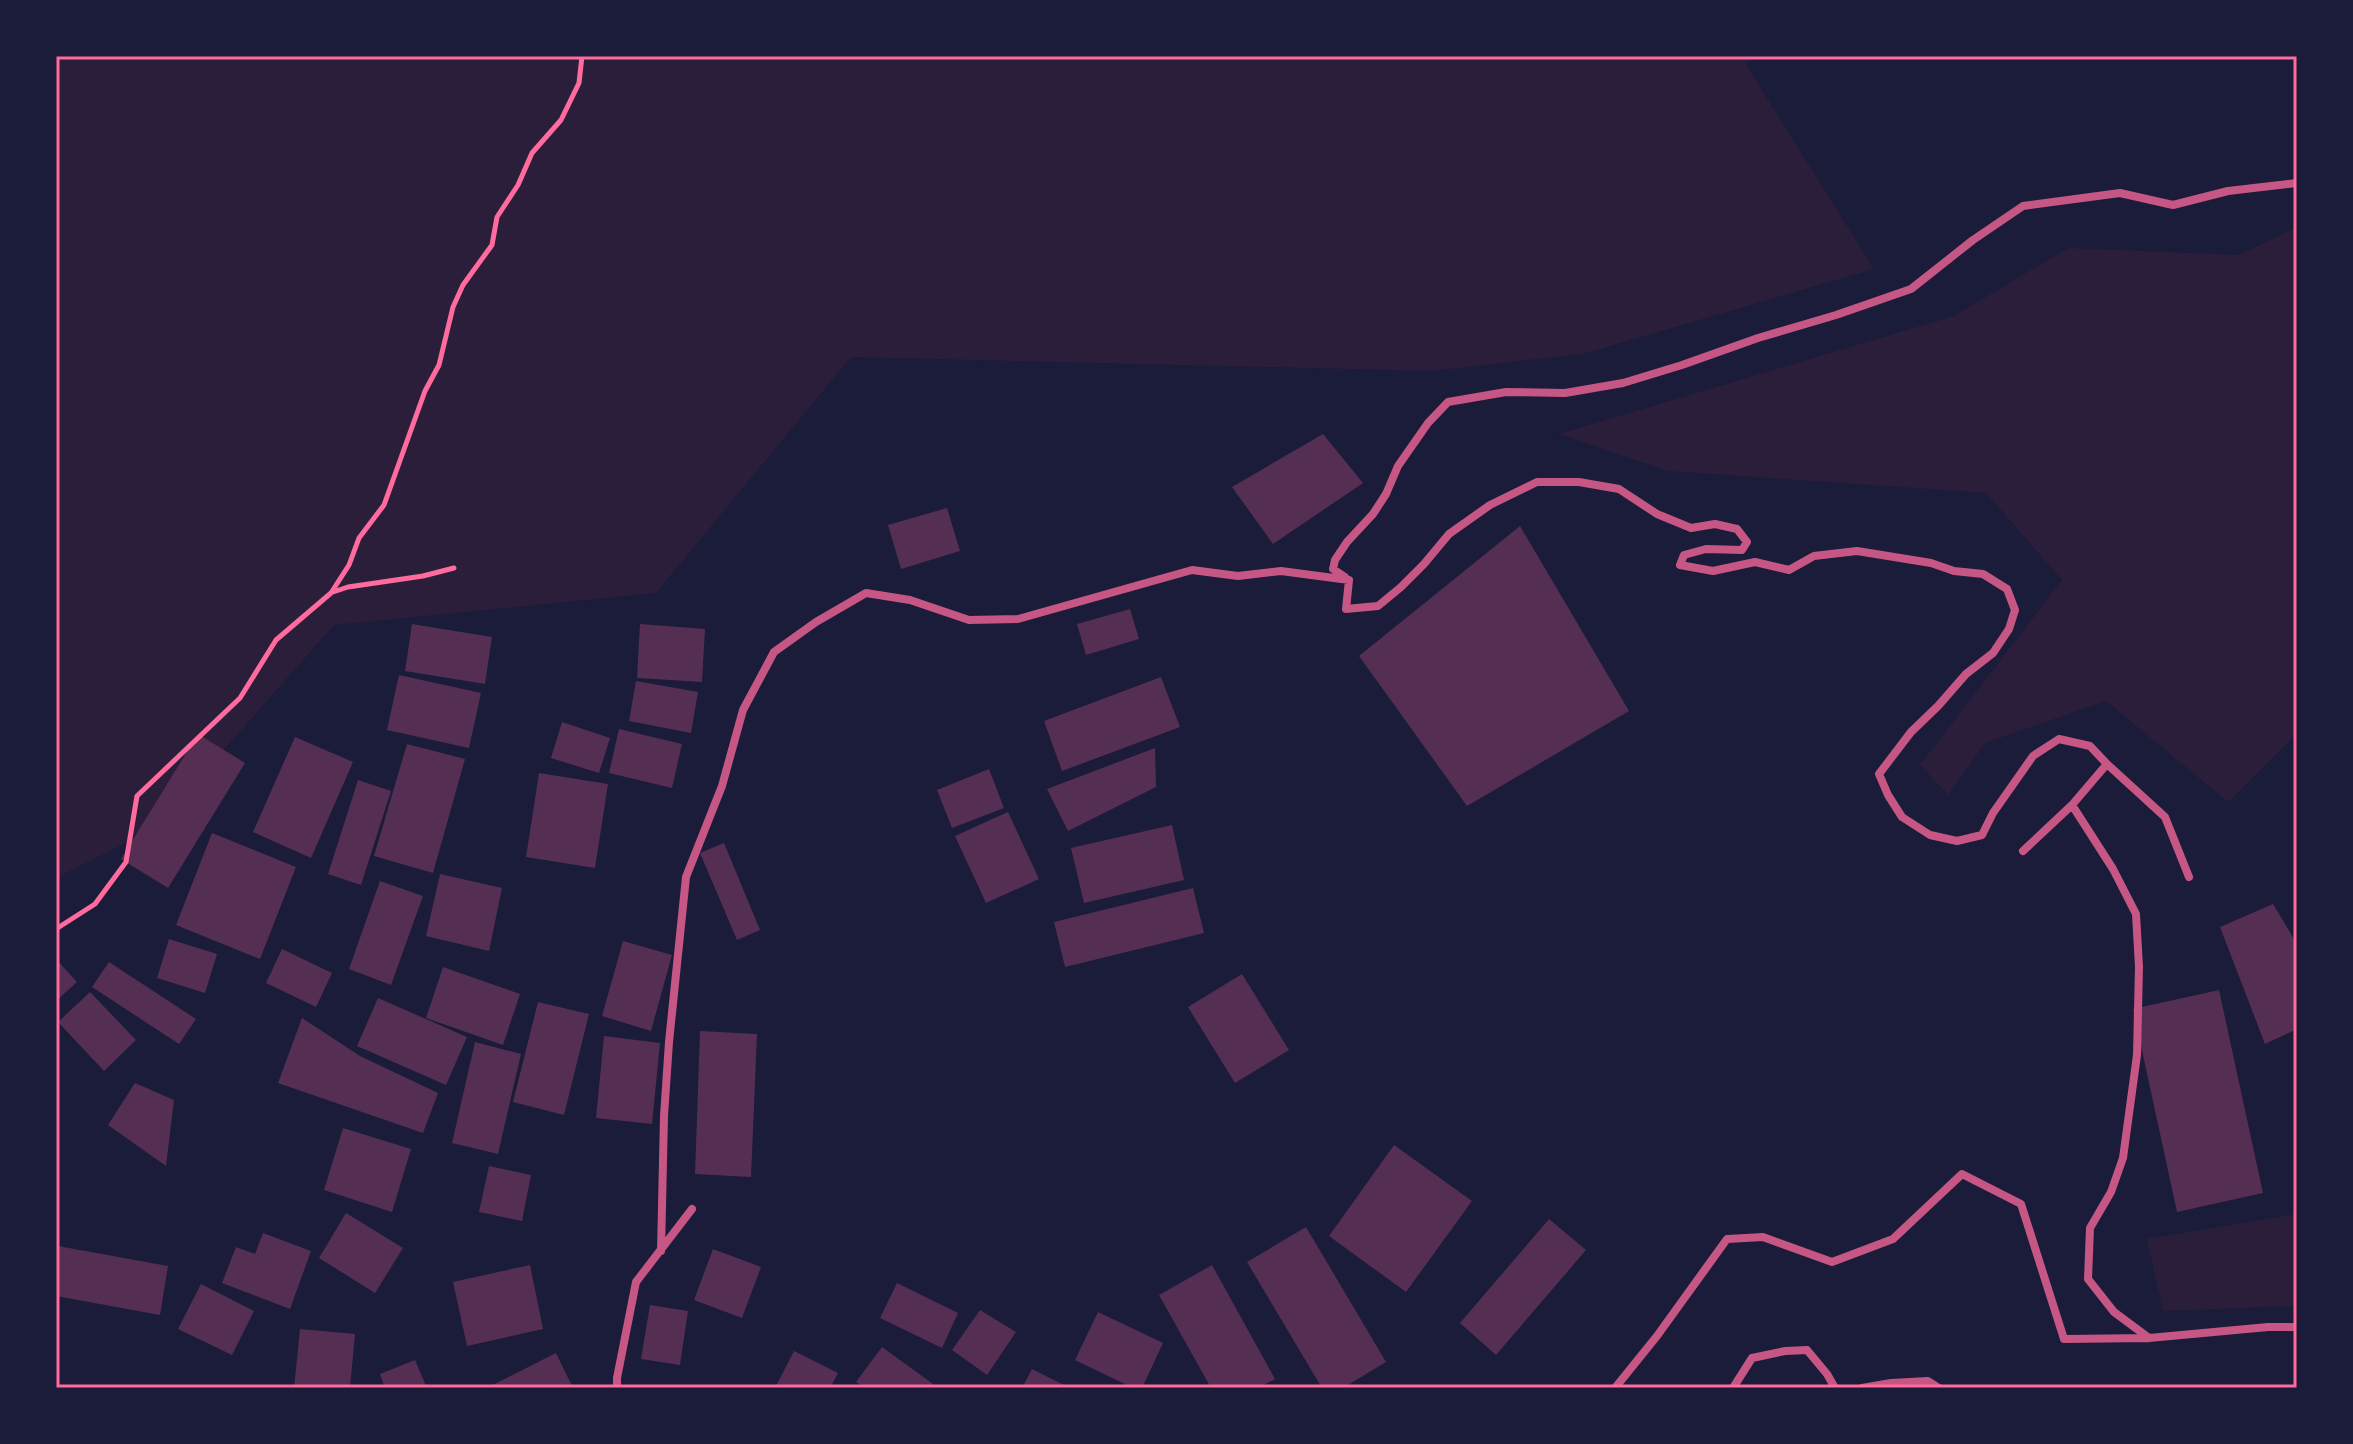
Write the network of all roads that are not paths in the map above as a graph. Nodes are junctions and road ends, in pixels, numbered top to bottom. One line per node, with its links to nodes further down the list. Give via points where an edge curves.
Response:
1 (2297, 183): 2 (street, via 2228,191 2173,205 2120,193 2023,206 1911,289 1836,315 1623,383 1448,402 1398,466 1373,514 1335,560 1333,569)
2 (1349, 580): 3 (street, via 1346,609 1378,606 1449,534 1490,505 1537,482 1619,489 1657,514 1691,528 1715,524 1737,529 1747,542 1742,550 1706,549 1684,555 1680,565 1713,571 1755,562 1789,570 1814,556 1857,551 1983,574 2007,589 2015,610 2009,629 1993,653 1911,732 1879,774 1902,817 1930,835 1957,841 1982,835 2033,756 2059,739 2090,746); 8 (street, via 1281,571 1238,576 1192,570 1018,619 969,620 910,600 866,593 774,652 743,710 722,786 686,877 668,1057)
3 (2107, 764): 4 (street); 6 (street, via 2165,817)
4 (2072, 805): 5 (street); 10 (street, via 2136,914 2139,967 2137,1055 2123,1158 2090,1228 2088,1279 2114,1312)
5 (2023, 851)
6 (2189, 877)
7 (692, 1209): 8 (street)
8 (661, 1251): 11 (street, via 636,1282)
9 (2297, 1327): 10 (street)
10 (2149, 1338): 12 (street, via 2064,1339 2021,1204 1962,1174 1893,1239 1832,1262 1763,1237 1727,1239)
11 (617, 1388)
12 (1615, 1388)
13 (1733, 1388): 14 (street, via 1752,1358 1807,1350)
14 (1835, 1388)
15 (1862, 1388): 16 (street, via 1928,1381)
16 (1939, 1388)

